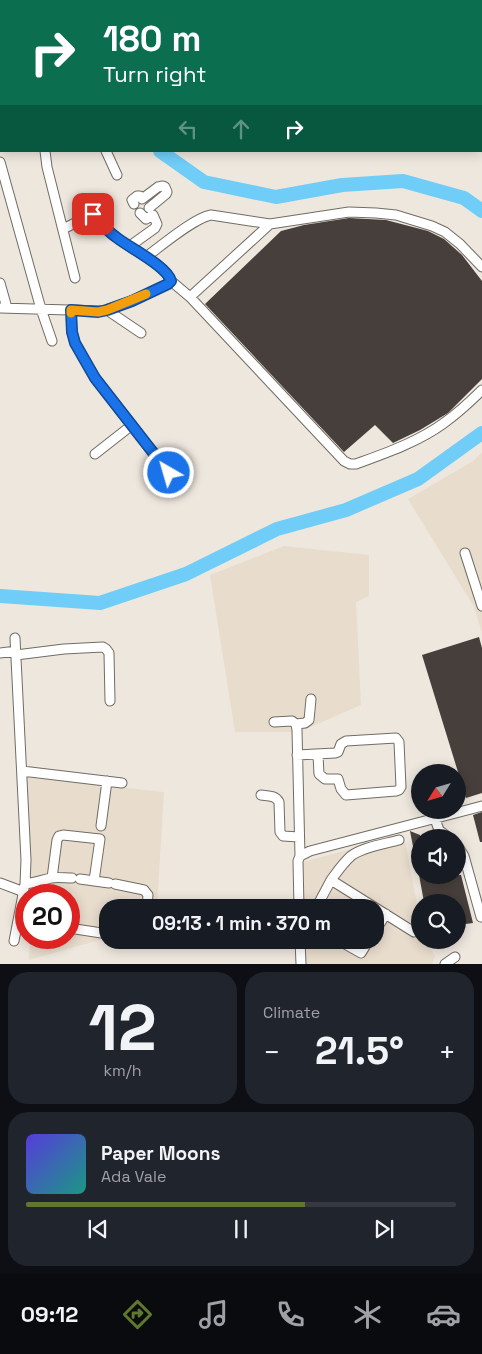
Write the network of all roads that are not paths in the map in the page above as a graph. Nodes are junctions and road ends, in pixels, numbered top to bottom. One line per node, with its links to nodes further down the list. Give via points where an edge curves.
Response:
1 (45, 152): 12 (street)
2 (106, 152): 4 (street)
3 (0, 162): 21 (street)
4 (117, 175)
5 (142, 199): 6 (street, via 137,196 133,199); 8 (street); 8 (street, via 158,187 165,188 166,194)
6 (134, 204)
7 (107, 206): 9 (street)
8 (151, 212): 10 (street, via 149,219); 13 (street, via 157,224 155,228)
9 (93, 214): 12 (street); 13 (street, via 108,231)
10 (140, 214)
11 (270, 224): 14 (street, via 211,215 202,217); 15 (street, via 349,212 396,215 445,232); 19 (street)
12 (63, 228): 16 (street)
13 (130, 246): 14 (street)
14 (146, 257): 17 (street)
15 (482, 267)
16 (75, 278)
17 (171, 281): 19 (street); 23 (street)
18 (0, 283): 20 (street)
19 (190, 297): 26 (street, via 350,464 418,439 459,412)
20 (4, 308): 21 (street)
21 (41, 309): 22 (street); 25 (street)
22 (71, 310): 23 (street); 27 (street, via 75,343 95,378)
23 (107, 310): 24 (street)
24 (141, 333)
25 (52, 341)
26 (482, 390)
27 (132, 425): 28 (street); 29 (street)
28 (95, 454)
29 (169, 473)
30 (465, 553): 31 (street)
31 (482, 606)
32 (15, 638): 33 (street)
33 (16, 653): 34 (street); 36 (street, via 103,647 108,653); 41 (street)
34 (0, 654)
35 (311, 699): 38 (street, via 309,720)
36 (110, 700)
37 (274, 722): 38 (street, via 292,721)
38 (296, 724): 40 (street)
39 (318, 754): 39 (street, via 321,777 338,779 346,795 396,791 401,787 399,742 396,738 346,741 338,752); 40 (street)
40 (297, 755): 49 (street)
41 (22, 771): 42 (street); 60 (street)
42 (107, 781): 43 (street); 50 (street)
43 (122, 783)
44 (261, 795): 49 (street, via 277,798 283,836)
45 (482, 806): 46 (street)
46 (466, 810)
47 (435, 819): 48 (street); 52 (street)
48 (439, 829)
49 (299, 837): 53 (street)
50 (100, 839): 56 (street, via 59,836); 58 (street)
51 (399, 840): 54 (street)
52 (350, 841): 53 (street); 54 (street)
53 (300, 856): 64 (street)
54 (351, 856): 57 (street)
55 (466, 863): 68 (street)
56 (52, 878): 58 (street); 61 (street)
57 (331, 880): 65 (street); 66 (street)
58 (94, 881): 63 (street, via 144,890)
59 (0, 883): 62 (street)
60 (24, 884)
61 (34, 884)
62 (15, 886)
63 (147, 899)
64 (300, 899)
65 (321, 899)
66 (386, 914): 67 (street); 70 (street)
67 (384, 917)
68 (481, 917)
69 (80, 930): 71 (street)
70 (411, 930)
71 (99, 933)
72 (300, 949): 74 (street)
73 (455, 957): 75 (street)
74 (301, 964)
75 (445, 964)

